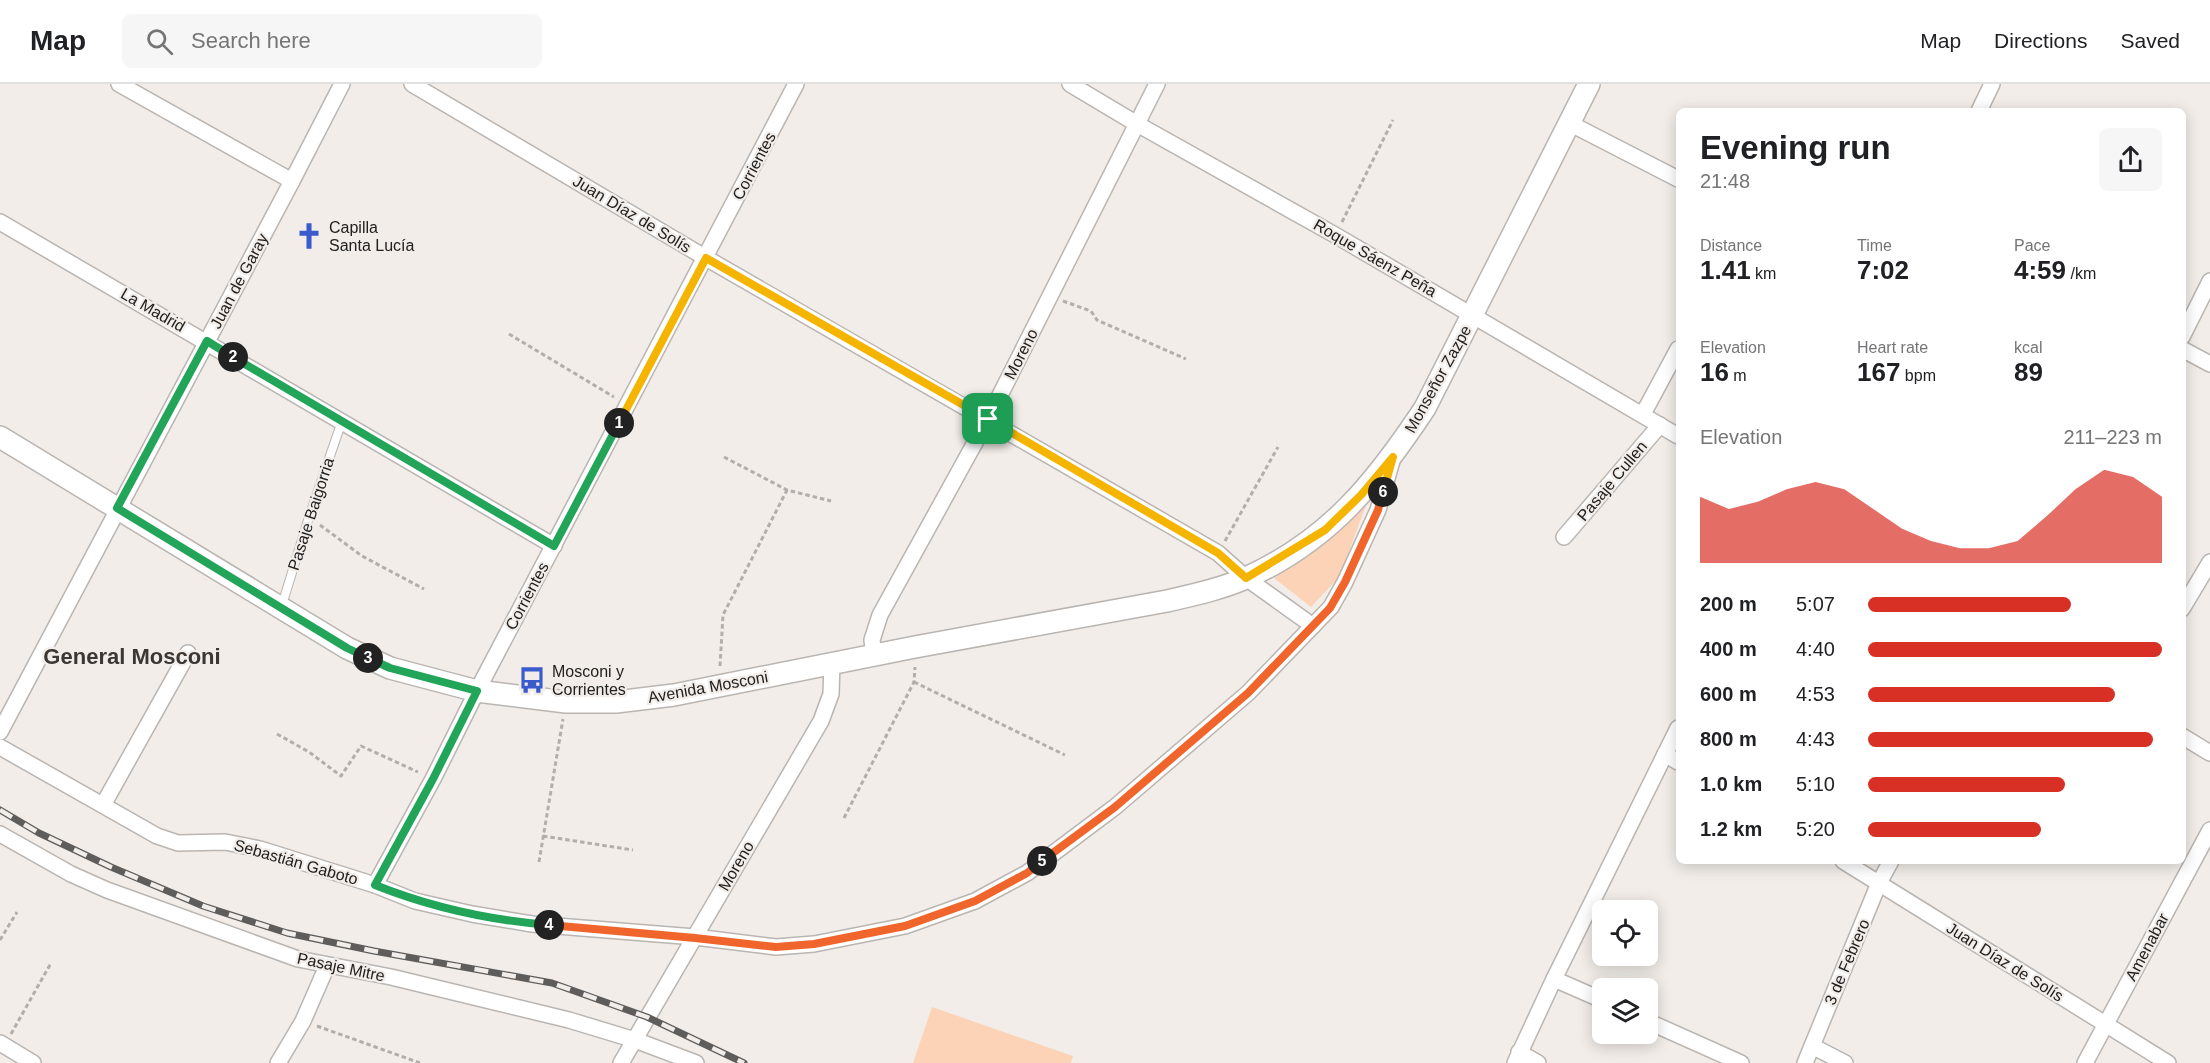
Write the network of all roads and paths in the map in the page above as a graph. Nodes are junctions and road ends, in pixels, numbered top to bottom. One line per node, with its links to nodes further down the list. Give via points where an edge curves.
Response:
1 (119, 84): 14 (street)
2 (342, 84): 14 (street, Juan de Garay)
3 (412, 84): 17 (street, Juan Díaz de Solís)
4 (796, 84): 17 (street, Corrientes)
5 (1070, 84): 11 (street, Roque Sáenz Peña)
6 (1157, 84): 11 (street, Moreno)
7 (1589, 84): 12 (street, Monseñor Zazpe)
8 (1992, 84): 9 (street)
9 (1980, 108)
10 (1393, 120): 16 (path)
11 (1137, 124): 16 (street, Roque Sáenz Peña); 19 (street, Moreno)
12 (1571, 124): 13 (street); 20 (street, Monseñor Zazpe)
13 (1676, 177)
14 (292, 181): 23 (street, Juan de Garay)
15 (0, 222): 23 (street, La Madrid)
16 (1335, 235): 20 (street, Roque Sáenz Peña)
17 (706, 258): 28 (street, Corrientes); 30 (street, Juan Díaz de Solís)
18 (2210, 282): 21 (street)
19 (1050, 297): 26 (path, via 1091,311 1097,320); 30 (street, Moreno)
20 (1473, 315): 29 (street, Roque Sáenz Peña); 37 (street, Monseñor Zazpe, via 1425,408)
21 (2186, 330)
22 (509, 334): 28 (path)
23 (207, 341): 31 (street, La Madrid); 40 (street, Juan de Garay)
24 (2186, 351): 27 (street)
25 (1676, 353): 29 (street, Pasaje Cullen)
26 (1186, 359)
27 (2210, 364)
28 (628, 406): 43 (street, Corrientes)
29 (1643, 414): 32 (street, Roque Sáenz Peña)
30 (988, 419): 44 (street, Juan Díaz de Solís); 53 (street, Moreno, via 880,615 872,640)
31 (342, 422): 41 (lane, Pasaje Baigorria); 43 (street, La Madrid)
32 (1660, 425): 33 (street, Roque Sáenz Peña); 42 (street, Pasaje Cullen)
33 (1676, 435)
34 (0, 437): 40 (street, Avenida Mosconi)
35 (1278, 447): 44 (path)
36 (724, 457): 38 (path)
37 (1393, 457): 46 (street, Avenida Mosconi, via 1325,530); 50 (street, Monseñor Zazpe, via 1378,510 1345,582 1330,608)
38 (787, 490): 39 (path); 56 (path, via 723,615)
39 (831, 501)
40 (117, 508): 49 (street, Avenida Mosconi); 59 (street, Juan de Garay)
41 (309, 517): 47 (path, via 362,556); 49 (lane, Pasaje Baigorria)
42 (1564, 537)
43 (554, 546): 57 (street, Corrientes)
44 (1218, 553): 46 (street, Juan Díaz de Solís)
45 (2210, 562): 48 (street)
46 (1246, 578): 50 (street, Juan Díaz de Solís); 51 (street, Avenida Mosconi, via 1167,601)
47 (424, 589)
48 (2186, 602)
49 (281, 608): 57 (street, Avenida Mosconi, via 347,648 390,668)
50 (1313, 626): 69 (street, Monseñor Zazpe, via 1248,693)
51 (915, 647): 53 (street, Avenida Mosconi); 55 (path)
52 (188, 653): 68 (street)
53 (874, 655): 54 (street, Avenida Mosconi)
54 (832, 663): 56 (street, Avenida Mosconi); 81 (street, Moreno, via 831,694 821,721)
55 (914, 682): 65 (path); 70 (path)
56 (718, 686): 58 (street, Avenida Mosconi, via 616,702)
57 (477, 691): 58 (street, Avenida Mosconi); 67 (street, Corrientes)
58 (566, 702): 72 (path)
59 (0, 732)
60 (277, 734): 67 (path, via 341,776 362,746)
61 (1676, 738): 66 (street)
62 (2186, 738): 64 (street)
63 (0, 747): 68 (street, Sebastián Gaboto)
64 (2210, 753)
65 (1065, 755)
66 (1672, 758): 85 (street)
67 (433, 779): 79 (street, Corrientes)
68 (103, 805): 79 (street, Sebastián Gaboto, via 157,836 178,843 225,842 260,849)
69 (1115, 807): 81 (street, Sebastián Gaboto, via 1027,873 975,901 905,926 814,944 776,947)
70 (844, 818)
71 (0, 834): 84 (street, Pasaje Mitre, via 107,890)
72 (543, 836): 74 (path); 75 (path)
73 (2208, 840): 88 (street, Amenabar)
74 (633, 850)
75 (539, 862)
76 (1848, 864): 78 (street, Juan Díaz de Solís)
77 (1890, 864): 78 (street, 3 de Febrero)
78 (1880, 883): 88 (street, Juan Díaz de Solís); 92 (street, 3 de Febrero)
79 (375, 885): 81 (street, Sebastián Gaboto, via 415,901 512,921)
80 (17, 912): 82 (path)
81 (695, 938): 90 (street, Moreno)
82 (0, 940)
83 (51, 963): 91 (path)
84 (327, 966): 87 (street); 90 (street, Pasaje Mitre, via 391,977)
85 (1554, 979): 86 (street); 93 (street)
86 (1592, 996)
87 (303, 1021): 95 (street); 96 (path)
88 (2105, 1024): 103 (street, Amenabar); 104 (street, Juan Díaz de Solís)
89 (1658, 1026): 100 (street)
90 (635, 1040): 97 (street, Moreno); 98 (street, Pasaje Mitre)
91 (2, 1044): 94 (street)
92 (1812, 1046): 101 (street, 3 de Febrero); 102 (street)
93 (1517, 1058): 99 (street)
94 (33, 1063)
95 (278, 1063)
96 (420, 1063)
97 (621, 1063)
98 (696, 1063)
99 (1538, 1063)
100 (1741, 1063)
101 (1805, 1063)
102 (1845, 1063)
103 (2085, 1063)
104 (2168, 1063)

